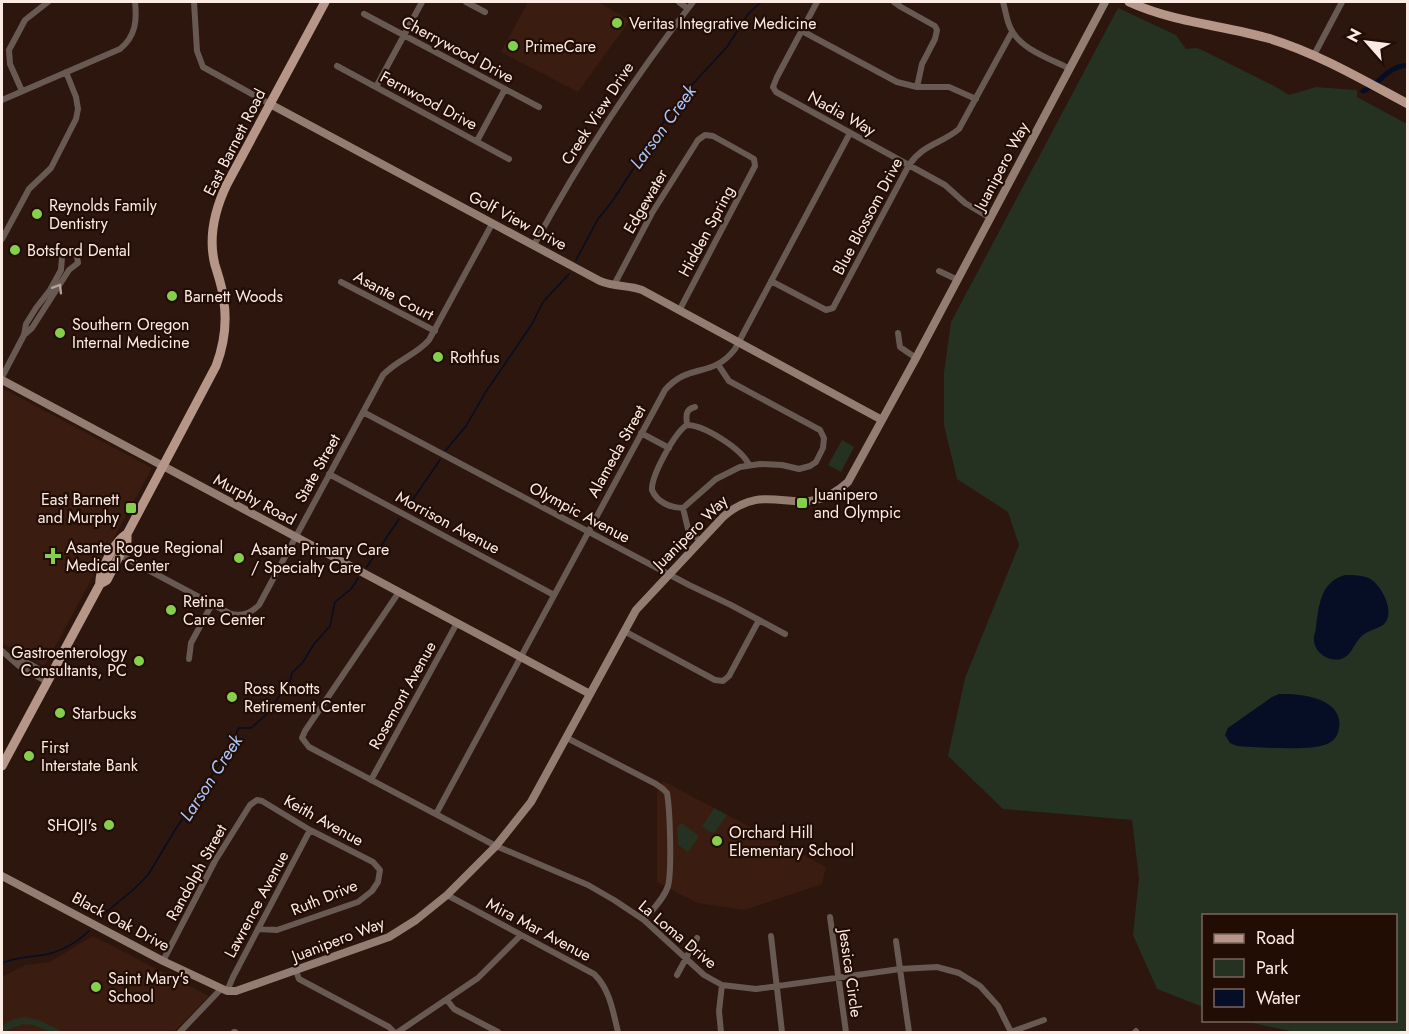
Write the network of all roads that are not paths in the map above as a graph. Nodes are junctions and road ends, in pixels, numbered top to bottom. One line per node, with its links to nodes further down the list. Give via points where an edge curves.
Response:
1 (48, 2): 28 (street, via 25,20 9,50 10,64)
2 (135, 2): 24 (street, via 135,29 125,45)
3 (194, 2): 31 (street, Golf View Drive, via 197,51 203,67)
4 (325, 2): 31 (main road, East Barnett Road)
5 (422, 2): 20 (street)
6 (466, 2): 16 (street)
7 (679, 2): 15 (street)
8 (693, 2): 15 (street, Creek View Drive)
9 (817, 2): 18 (street)
10 (894, 2): 26 (street, via 937,30)
11 (1003, 2): 19 (street)
12 (1105, 2): 23 (street, Juanipero Way)
13 (1129, 2): 21 (main road)
14 (1342, 2): 21 (street)
15 (687, 8): 42 (street, Creek View Drive, via 632,82)
16 (485, 12)
17 (364, 14): 20 (street, Cherrywood Drive)
18 (801, 31): 26 (street, via 897,82); 34 (street, Nadia Way, via 773,87 780,95)
19 (1012, 32): 23 (street, via 1031,48); 29 (street, Blue Blossom Drive)
20 (404, 35): 25 (street); 27 (street, Cherrywood Drive)
21 (1314, 55): 32 (main road)
22 (337, 66): 25 (street, Fernwood Drive)
23 (1070, 69): 39 (street, Juanipero Way)
24 (66, 72): 28 (street); 41 (street, via 76,97 76,119 51,168 29,189)
25 (376, 87): 35 (street, Fernwood Drive)
26 (917, 87): 29 (street, via 949,87)
27 (505, 89): 33 (street, Cherrywood Drive); 35 (street)
28 (22, 91): 30 (street)
29 (976, 99): 38 (street, Blue Blossom Drive, via 959,129 923,148)
30 (2, 100)
31 (270, 104): 40 (street, Golf View Drive); 63 (main road, East Barnett Road, via 223,192 216,213 213,249 225,321 220,356)
32 (1407, 104)
33 (539, 107)
34 (850, 133): 38 (street, Nadia Way); 45 (street)
35 (477, 141): 36 (street, Fernwood Drive)
36 (509, 159)
37 (755, 163): 47 (street, Edgewater, via 713,136 705,135 698,140 652,213); 48 (street, Hidden Spring)
38 (909, 165): 39 (street, Nadia Way, via 950,188 964,203); 45 (street, Blue Blossom Drive, via 833,308 826,310)
39 (990, 218): 44 (street, Juanipero Way)
40 (492, 224): 42 (street, Golf View Drive); 49 (street, State Street)
41 (2, 239)
42 (534, 245): 47 (street, Golf View Drive)
43 (939, 271): 44 (street)
44 (958, 280): 53 (street, Juanipero Way)
45 (771, 281): 52 (street)
46 (341, 282): 49 (street, Asante Court)
47 (614, 285): 48 (street, Golf View Drive, via 636,288)
48 (679, 310): 52 (street, Golf View Drive)
49 (435, 331): 57 (street, State Street, via 420,349 384,375)
50 (898, 333): 53 (street, via 900,347)
51 (24, 335): 51 (street, one-way to 51, via 78,263 74,252 64,253 61,270 26,324); 55 (street)
52 (738, 342): 54 (street); 58 (street, Golf View Drive)
53 (916, 358): 58 (street, Juanipero Way)
54 (719, 366): 60 (street, Alameda Street, via 683,374 670,384); 62 (street, via 729,381 816,428 824,438 824,448 810,466 799,469)
55 (2, 379): 63 (street, Murphy Road)
56 (695, 407): 59 (street, via 687,413)
57 (363, 412): 64 (street, State Street); 66 (street, Olympic Avenue)
58 (882, 420): 69 (street, Juanipero Way, via 855,472 840,490 809,502 767,497 748,500 731,509)
59 (687, 425): 61 (street); 62 (street, via 727,443)
60 (641, 434): 61 (street); 66 (street, Alameda Street)
61 (669, 448): 65 (street, via 652,480 652,490 661,501)
62 (749, 465): 65 (street, via 716,479)
63 (163, 466): 67 (main road, East Barnett Road); 68 (street, Murphy Road)
64 (329, 474): 68 (street, State Street); 74 (street, Morrison Avenue)
65 (683, 508): 69 (street, via 688,529)
66 (588, 532): 71 (street, Olympic Avenue); 74 (street, Alameda Street)
67 (127, 534): 70 (main road, East Barnett Road, via 128,541); 72 (main road, East Barnett Road, via 120,537 99,576)
68 (295, 537): 73 (street, Murphy Road); 75 (street, State Street, via 254,610 235,615)
69 (700, 541): 71 (street, Juanipero Way)
70 (120, 555): 72 (main road, East Barnett Road); 75 (street, State Street)
71 (668, 575): 76 (street, Olympic Avenue); 78 (street, Juanipero Way, via 643,601)
72 (100, 584): 83 (main road, East Barnett Road)
73 (399, 592): 77 (street, Murphy Road); 87 (street, La Loma Drive, via 302,738 309,747)
74 (554, 595): 81 (street, Alameda Street)
75 (212, 604): 82 (street, via 191,643)
76 (759, 620): 78 (street, via 723,681); 79 (street, Olympic Avenue)
77 (457, 623): 81 (street, Murphy Road); 87 (street, Rosemont Avenue)
78 (624, 631): 84 (street, Juanipero Way)
79 (784, 634)
80 (2, 651): 83 (street, via 19,666)
81 (521, 657): 84 (street, Murphy Road); 89 (street, Alameda Street)
82 (189, 659)
83 (48, 680): 86 (main road, East Barnett Road)
84 (590, 694): 85 (street, Juanipero Way)
85 (567, 738): 91 (street, Juanipero Way, via 531,802); 96 (street, via 666,793 668,885)
86 (2, 766)
87 (371, 780): 89 (street, La Loma Drive)
88 (257, 800): 90 (street, Keith Avenue); 103 (street, Randolph Street, via 215,861)
89 (436, 814): 91 (street, La Loma Drive)
90 (310, 830): 92 (street, Keith Avenue); 97 (street, Lawrence Avenue)
91 (496, 846): 94 (street, Juanipero Way); 96 (street, La Loma Drive, via 588,885)
92 (377, 866): 97 (street, Ruth Drive, via 378,882 358,902 277,930)
93 (2, 876): 103 (street, Black Oak Drive)
94 (447, 895): 98 (street, Mira Mar Avenue); 105 (street, Juanipero Way, via 389,937)
95 (830, 917): 107 (street, Jessica Circle)
96 (644, 920): 102 (street, La Loma Drive)
97 (258, 929): 110 (street, Lawrence Avenue)
98 (521, 935): 111 (street, via 478,978); 116 (street, Mira Mar Avenue, via 600,980)
99 (771, 936): 109 (street)
100 (697, 938): 102 (street)
101 (896, 941): 104 (street)
102 (686, 959): 106 (street); 108 (street, La Loma Drive)
103 (163, 961): 110 (street, Black Oak Drive)
104 (900, 969): 107 (street, La Loma Drive); 120 (street); 121 (street, La Loma Drive, via 937,967 966,977 992,998)
105 (296, 971): 110 (street, Juanipero Way, via 236,991); 114 (street, via 299,979)
106 (677, 975)
107 (838, 977): 109 (street, La Loma Drive); 119 (street, Jessica Circle)
108 (722, 985): 109 (street, La Loma Drive, via 744,989); 117 (street)
109 (777, 986): 118 (street)
110 (224, 990): 113 (street, Lawrence Avenue)
111 (447, 1000): 114 (street); 115 (street, via 454,1009)
112 (1044, 1020): 121 (street)
113 (180, 1032)
114 (396, 1032)
115 (498, 1032)
116 (618, 1032)
117 (721, 1032)
118 (783, 1032)
119 (846, 1032)
120 (909, 1032)
121 (1011, 1032)

